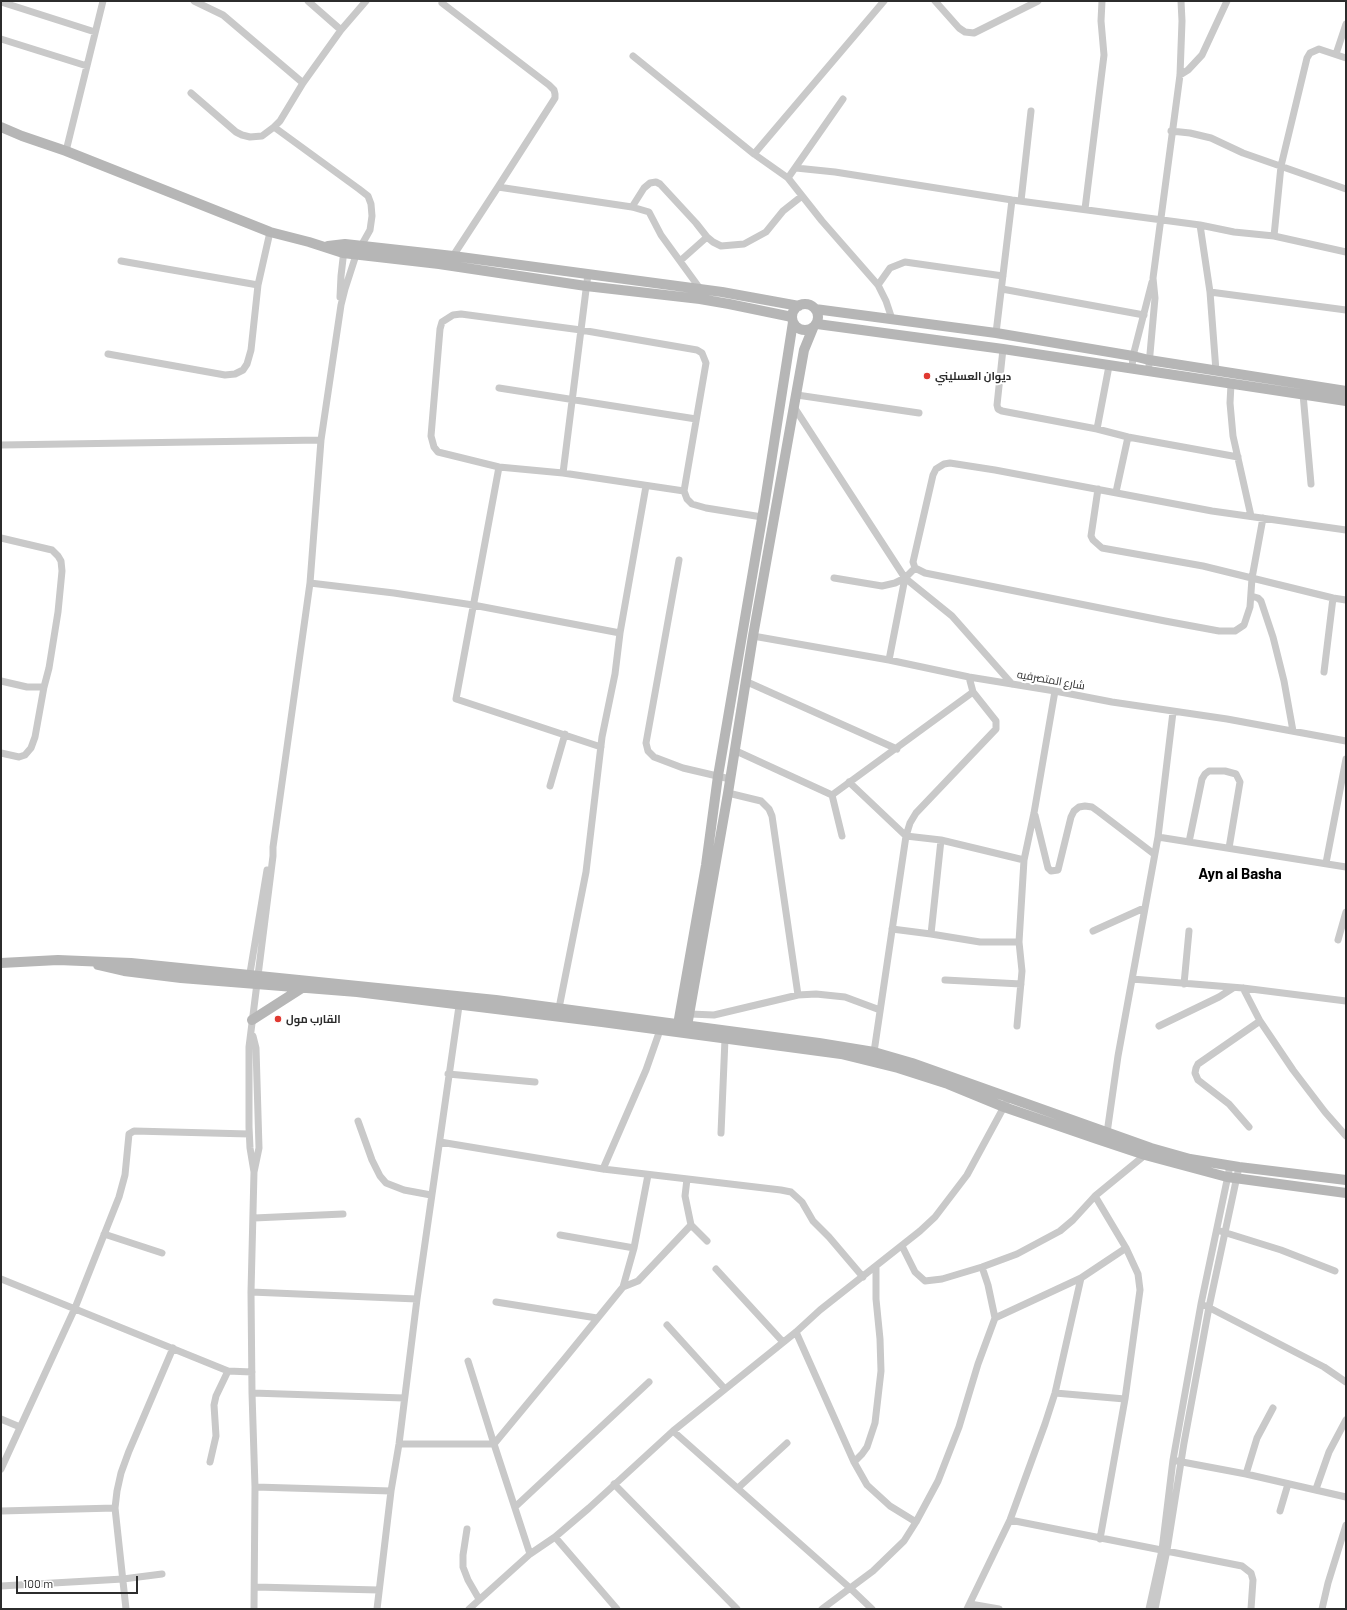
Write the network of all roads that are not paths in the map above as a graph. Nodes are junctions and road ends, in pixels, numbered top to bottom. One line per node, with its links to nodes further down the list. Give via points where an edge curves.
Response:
1 (103, 1): 15 (street)
2 (194, 1): 22 (street, via 222,15)
3 (308, 1): 14 (street)
4 (366, 1): 14 (street)
5 (884, 1): 30 (street)
6 (935, 1): 7 (street, via 959,28 974,33)
7 (1038, 1)
8 (1102, 1): 40 (street, via 1104,55)
9 (1181, 1): 21 (street)
10 (1227, 1): 21 (street, via 1202,55)
11 (1, 2): 15 (street)
12 (442, 3): 34 (street, via 554,90 555,98)
13 (1346, 24): 17 (street)
14 (341, 30): 22 (street)
15 (95, 32): 20 (street)
16 (1, 39): 20 (street)
17 (1336, 54): 19 (street); 31 (street, via 1319,48 1307,58)
18 (633, 56): 30 (street)
19 (1346, 58)
20 (86, 66): 29 (street)
21 (1180, 75): 28 (street)
22 (303, 83): 27 (street)
23 (191, 93): 27 (street, via 242,135 250,138 262,136)
24 (843, 99): 32 (street)
25 (1031, 111): 38 (street)
26 (1, 127): 29 (street)
27 (274, 127): 47 (street, via 368,196 372,216 370,230)
28 (1171, 131): 31 (street, via 1211,138 1243,153); 41 (street)
29 (66, 151): 43 (street)
30 (754, 154): 33 (street)
31 (1282, 166): 35 (street); 44 (street)
32 (796, 168): 33 (street); 37 (street)
33 (788, 178): 36 (street)
34 (498, 188): 39 (street); 49 (street)
35 (1346, 189)
36 (802, 196): 45 (street, via 783,212 766,232 744,244 721,246); 56 (street)
37 (1012, 200): 38 (street); 53 (street)
38 (1021, 201): 40 (street)
39 (632, 207): 45 (street, via 644,188 656,182); 51 (street, via 649,212)
40 (1085, 210): 41 (street)
41 (1161, 221): 42 (street); 54 (street)
42 (1200, 225): 44 (street); 60 (street)
43 (270, 232): 46 (street); 55 (street)
44 (1274, 236): 48 (street)
45 (708, 237): 51 (street)
46 (344, 249): 47 (street); 61 (street)
47 (358, 250): 49 (street); 57 (street); 61 (street)
48 (1346, 252)
49 (453, 256): 52 (street)
50 (121, 262): 55 (street)
51 (680, 262): 59 (street)
52 (588, 274): 57 (street); 59 (street)
53 (1003, 276): 56 (street, via 906,262 890,268); 58 (street)
54 (1154, 278): 65 (street); 74 (street)
55 (258, 285): 72 (street, via 251,350 247,364 243,370 235,374 225,375)
56 (878, 285): 67 (street)
57 (586, 286): 66 (street, via 729,304); 69 (street)
58 (1002, 289): 65 (street); 70 (street)
59 (702, 290): 62 (street)
60 (1210, 292): 64 (street); 78 (street)
61 (341, 305): 91 (street)
62 (799, 306): 63 (street, via 808,305); 66 (street)
63 (815, 309): 67 (street); 68 (street, via 818,316)
64 (1346, 310)
65 (1144, 315): 73 (street)
66 (793, 319): 68 (street, via 796,326 804,330); 102 (street)
67 (892, 319): 70 (street)
68 (815, 326): 71 (street); 83 (street, via 804,350)
69 (581, 330): 84 (street); 88 (street, via 697,350 702,353 706,363); 94 (street, via 461,314 452,315 442,322 432,442 438,452)
70 (996, 333): 73 (street)
71 (1003, 349): 75 (street); 89 (street, via 998,408 1002,411)
72 (108, 354)
73 (1133, 356): 74 (street); 76 (street)
74 (1149, 360): 77 (street); 78 (street)
75 (1109, 366): 76 (street); 89 (street)
76 (1132, 368): 77 (street)
77 (1149, 371): 79 (street)
78 (1216, 371): 81 (street)
79 (1231, 384): 82 (street); 93 (street, via 1230,408)
80 (499, 388): 84 (street)
81 (1346, 391)
82 (1303, 394): 85 (street); 96 (street)
83 (797, 395): 86 (street); 87 (street)
84 (572, 400): 88 (street); 95 (street)
85 (1346, 401)
86 (794, 406): 109 (street); 117 (street)
87 (919, 413)
88 (696, 419): 99 (street)
89 (1097, 429): 90 (street)
90 (1128, 437): 93 (street); 100 (street)
91 (321, 440): 92 (street); 111 (street)
92 (1, 445)
93 (1238, 456): 101 (street)
94 (499, 467): 95 (street); 115 (street)
95 (563, 473): 97 (street)
96 (1311, 484)
97 (646, 486): 99 (street); 116 (street)
98 (1098, 489): 100 (street); 107 (street, via 994,470 944,464 934,475 913,562); 110 (street, via 1091,536 1102,548)
99 (684, 491): 102 (street, via 692,504)
100 (1116, 492): 101 (street)
101 (1251, 516): 103 (street)
102 (762, 517): 136 (street)
103 (1263, 518): 104 (street); 110 (street)
104 (1346, 530)
105 (1, 538): 124 (street, via 52,550 61,561 58,612)
106 (679, 560): 136 (street, via 646,744 654,757 683,768)
107 (914, 568): 109 (street); 112 (street, via 925,573 1220,631 1235,631 1244,625)
108 (834, 578): 109 (street, via 882,586)
109 (905, 578): 118 (street); 123 (street, via 952,616)
110 (1252, 578): 112 (street); 113 (street)
111 (310, 584): 115 (street, via 394,592); 163 (street, via 273,847 274,856)
112 (1251, 596): 128 (street, via 1261,601 1273,637)
113 (1333, 598): 114 (street); 119 (street)
114 (1346, 600)
115 (473, 605): 116 (street); 129 (street, via 456,699)
116 (620, 633): 131 (street)
117 (753, 636): 118 (street, شارع المتصرفيه); 122 (street)
118 (889, 660): 120 (street, شارع المتصرفيه)
119 (1324, 672)
120 (969, 677): 123 (street, شارع المتصرفيه); 126 (street)
121 (1, 681): 124 (street, via 27,687)
122 (745, 681): 132 (street); 133 (street)
123 (1012, 684): 125 (street, شارع المتصرفيه)
124 (44, 687): 134 (street, via 31,748 26,755)
125 (1055, 691): 127 (street, شارع المتصرفيه); 142 (street)
126 (973, 692): 132 (street); 144 (street, via 996,722 996,729 916,813)
127 (1173, 712): 128 (street, شارع المتصرفيه); 145 (street)
128 (1293, 731): 130 (street, شارع المتصرفيه)
129 (565, 734): 131 (street); 139 (street)
130 (1346, 741)
131 (601, 747): 173 (street, via 586,872)
132 (896, 749): 138 (street)
133 (734, 750): 137 (street); 141 (street)
134 (1, 753)
135 (1346, 759): 151 (street)
136 (718, 776): 137 (street); 180 (street)
137 (730, 779): 140 (street)
138 (849, 782): 141 (street); 144 (street)
139 (550, 786)
140 (728, 793): 170 (street, via 761,801 772,816); 175 (street)
141 (832, 795): 143 (street)
142 (1034, 813): 149 (street, via 1048,868 1051,871 1058,870 1074,811 1085,806 1099,812); 150 (street)
143 (842, 836)
144 (906, 836): 146 (street); 155 (street)
145 (1158, 837): 147 (street); 149 (street)
146 (941, 840): 150 (street); 158 (street)
147 (1189, 842): 148 (street); 148 (street, via 1202,779 1209,771 1226,771 1236,774 1240,782)
148 (1229, 848): 151 (street)
149 (1154, 854): 153 (street)
150 (1024, 860): 160 (street)
151 (1326, 863): 152 (street)
152 (1346, 867)
153 (1144, 908): 156 (street); 162 (street)
154 (1346, 912): 159 (street)
155 (892, 930): 158 (street); 174 (street)
156 (1093, 931)
157 (1189, 931): 166 (street)
158 (931, 934): 160 (street, via 980,942)
159 (1338, 940)
160 (1019, 942): 165 (street, via 1022,961)
161 (1, 963): 163 (street, via 58,960 131,963)
162 (1132, 979): 166 (street); 192 (street)
163 (253, 980): 167 (street); 173 (street, via 401,989); 176 (street)
164 (945, 980): 165 (street)
165 (1021, 984): 178 (street)
166 (1184, 984): 168 (street)
167 (302, 988): 172 (street, via 357,992); 176 (street)
168 (1233, 988): 169 (street); 179 (street)
169 (1243, 988): 171 (street); 177 (street)
170 (798, 995): 174 (street, via 845,997); 175 (street, via 714,1015)
171 (1346, 1001)
172 (459, 1006): 181 (street); 185 (street)
173 (559, 1008): 180 (street)
174 (880, 1010): 184 (street)
175 (690, 1014): 180 (street)
176 (252, 1020): 182 (street)
177 (1260, 1021): 190 (street, via 1198,1064 1196,1068 1198,1080 1229,1104); 194 (street, via 1325,1112)
178 (1018, 1026)
179 (1159, 1026)
180 (682, 1029): 181 (street); 183 (street); 184 (street, via 819,1043)
181 (660, 1030): 198 (street, via 646,1070)
182 (252, 1033): 193 (street, via 248,1066); 199 (street, via 256,1048 259,1148)
183 (725, 1039): 188 (street, via 841,1054 874,1061 948,1084); 191 (street)
184 (874, 1052): 187 (street)
185 (448, 1074): 186 (street); 195 (street)
186 (535, 1082)
187 (1009, 1097): 188 (street); 192 (street)
188 (1004, 1107): 196 (street); 215 (street, via 967,1175 946,1204)
189 (358, 1121): 205 (street, via 372,1160 386,1183 404,1190)
190 (1249, 1127)
191 (721, 1133)
192 (1106, 1133): 197 (street, via 1190,1159)
193 (249, 1134): 199 (street); 212 (street, via 131,1132 128,1137 123,1185)
194 (1346, 1136)
195 (440, 1142): 198 (street); 205 (street)
196 (1144, 1155): 201 (street); 206 (street)
197 (1234, 1166): 201 (street); 203 (street)
198 (603, 1169): 200 (street)
199 (254, 1172): 208 (street)
200 (648, 1175): 202 (street); 216 (street)
201 (1232, 1178): 204 (street); 210 (street); 211 (street)
202 (688, 1179): 209 (street, via 685,1196); 223 (street, via 791,1192)
203 (1346, 1180)
204 (1346, 1193)
205 (431, 1195): 228 (street)
206 (1095, 1196): 217 (street); 220 (street, via 1060,1231 1017,1254)
207 (343, 1214): 208 (street)
208 (254, 1218): 227 (street)
209 (691, 1225): 214 (street); 226 (street, via 638,1281)
210 (1216, 1230): 211 (street); 230 (street)
211 (1225, 1233): 222 (street, via 1282,1250); 231 (street)
212 (104, 1234): 218 (street); 232 (street)
213 (560, 1235): 216 (street)
214 (707, 1241)
215 (902, 1246): 219 (street); 220 (street, via 915,1272 925,1281)
216 (634, 1248): 226 (street)
217 (1126, 1248): 224 (street); 248 (street, via 1138,1274 1140,1290)
218 (162, 1252)
219 (876, 1266): 223 (street); 259 (street, via 881,1371 875,1423 867,1447)
220 (982, 1268): 234 (street)
221 (716, 1269): 237 (street)
222 (1335, 1271)
223 (863, 1277): 236 (street)
224 (1081, 1278): 234 (street); 246 (street)
225 (1, 1280): 232 (street)
226 (623, 1287): 233 (street)
227 (252, 1292): 228 (street); 241 (street)
228 (417, 1299): 247 (street)
229 (496, 1302): 233 (street)
230 (1200, 1304): 231 (street); 257 (street)
231 (1209, 1307): 243 (street, via 1324,1367); 260 (street)
232 (75, 1308): 238 (street); 252 (street)
233 (597, 1318): 256 (street)
234 (995, 1318): 275 (street, via 950,1454)
235 (667, 1325): 244 (street)
236 (796, 1332): 237 (street); 259 (street)
237 (783, 1342): 244 (street)
238 (173, 1348): 240 (street); 271 (street, via 121,1473)
239 (468, 1361): 256 (street)
240 (228, 1371): 241 (street); 258 (street, via 214,1405 216,1436)
241 (252, 1372): 245 (street)
242 (649, 1382): 270 (street)
243 (1346, 1382)
244 (725, 1389): 253 (street)
245 (252, 1393): 247 (street); 265 (street)
246 (1055, 1393): 248 (street); 274 (street)
247 (404, 1398): 255 (street)
248 (1125, 1399): 279 (street)
249 (1273, 1408): 262 (street, via 1257,1438)
250 (1, 1419): 252 (street)
251 (1346, 1420): 267 (street, via 1329,1452)
252 (20, 1426): 261 (street)
253 (673, 1431): 263 (street); 266 (street)
254 (787, 1443): 266 (street)
255 (399, 1444): 256 (street); 268 (street)
256 (494, 1444): 270 (street)
257 (1173, 1460): 260 (street); 280 (street)
258 (210, 1462)
259 (854, 1462): 275 (street, via 867,1485 878,1497)
260 (1181, 1462): 262 (street); 280 (street)
261 (1, 1469)
262 (1246, 1474): 264 (street)
263 (614, 1484): 278 (street); 295 (street)
264 (1288, 1484): 267 (street); 273 (street)
265 (255, 1487): 268 (street); 285 (street)
266 (738, 1488): 286 (street)
267 (1316, 1489): 269 (street)
268 (391, 1491): 287 (street)
269 (1346, 1496)
270 (515, 1507): 281 (street)
271 (115, 1508): 272 (street); 283 (street)
272 (1, 1511)
273 (1280, 1511)
274 (1010, 1520): 279 (street); 289 (street)
275 (916, 1522): 286 (street, via 892,1554)
276 (1346, 1525): 302 (street)
277 (467, 1529): 288 (street, via 463,1567)
278 (555, 1537): 281 (street); 290 (street)
279 (1100, 1538): 280 (street)
280 (1164, 1550): 299 (street); 300 (street); 301 (street, via 1235,1564 1248,1569 1253,1580)
281 (530, 1554): 288 (street)
282 (162, 1574): 283 (street)
283 (123, 1579): 284 (street); 291 (street)
284 (1, 1586)
285 (255, 1587): 287 (street); 292 (street)
286 (850, 1588): 296 (street); 297 (street)
287 (379, 1590): 293 (street)
288 (479, 1599): 294 (street)
289 (968, 1606): 298 (street)
290 (615, 1608)
291 (126, 1609)
292 (254, 1609)
293 (378, 1609)
294 (469, 1609)
295 (737, 1609)
296 (822, 1609)
297 (872, 1609)
298 (999, 1609)
299 (1149, 1609)
300 (1155, 1609)
301 (1251, 1609)
302 (1322, 1609)

